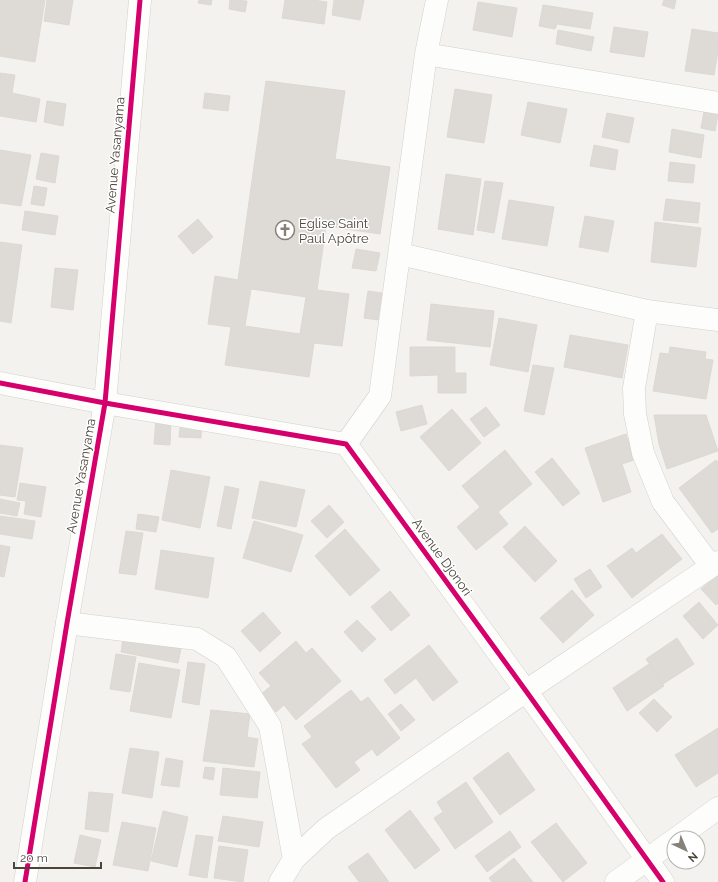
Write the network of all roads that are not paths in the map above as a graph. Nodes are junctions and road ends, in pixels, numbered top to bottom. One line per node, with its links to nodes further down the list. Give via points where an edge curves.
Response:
1 (140, 0): 9 (street, Avenue Yasanyama)
2 (437, 0): 3 (street)
3 (426, 54): 4 (street); 5 (street)
4 (718, 103)
5 (400, 254): 6 (street); 10 (street, via 380,396)
6 (647, 311): 7 (street); 11 (street, via 634,388 635,414 643,453 663,502)
7 (718, 320)
8 (0, 383): 9 (street)
9 (104, 403): 10 (street); 12 (street, Avenue Yasanyama)
10 (346, 444): 13 (street, Avenue Djonori)
11 (715, 564): 13 (street)
12 (67, 623): 17 (street, via 197,639 226,657 270,726); 19 (street, Avenue Yasanyama)
13 (526, 691): 17 (street, via 326,828); 18 (street, Avenue Djonori)
14 (718, 808): 15 (street)
15 (688, 830)
16 (666, 846): 18 (street)
17 (294, 859): 20 (street)
18 (647, 860): 21 (street); 22 (street, Avenue Djonori)
19 (25, 882)
20 (280, 882)
21 (616, 882)
22 (663, 882)

